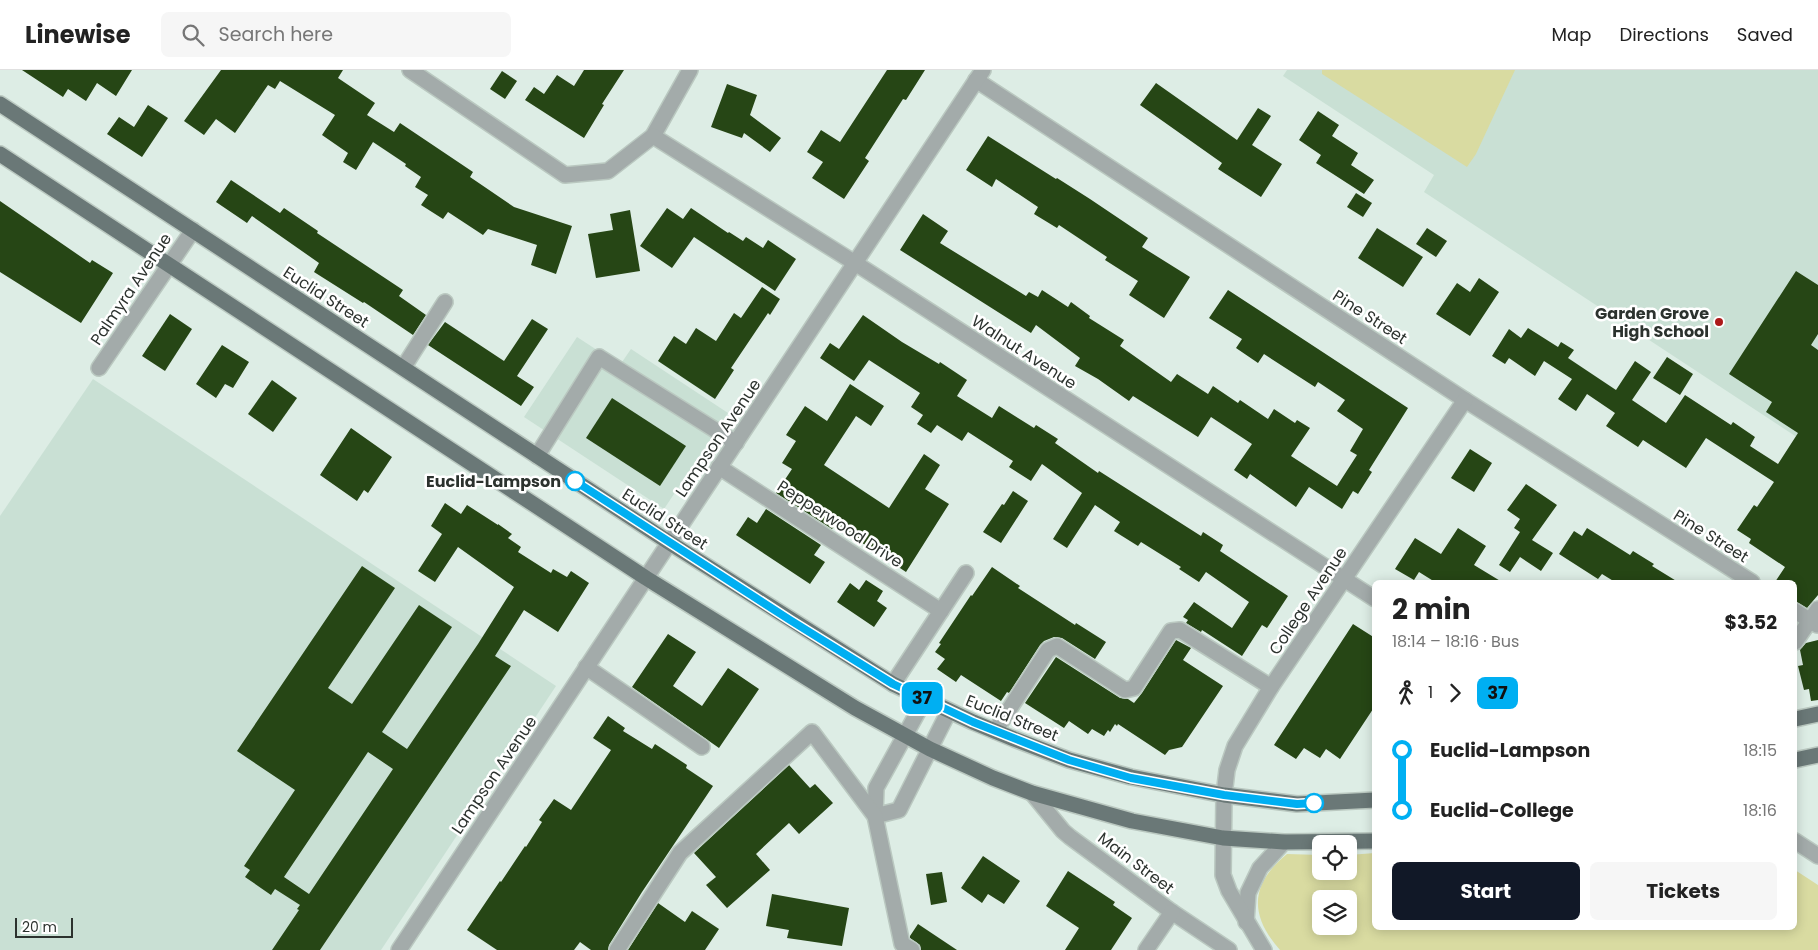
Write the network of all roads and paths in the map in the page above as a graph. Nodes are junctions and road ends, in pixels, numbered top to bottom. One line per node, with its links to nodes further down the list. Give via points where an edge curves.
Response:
1 (410, 70): 5 (street, via 564,175 608,171)
2 (690, 70): 5 (street)
3 (979, 75): 8 (street, Lampson Avenue); 13 (street, Pine Street)
4 (0, 104): 7 (main road, Euclid Street)
5 (652, 136): 8 (street, Walnut Avenue)
6 (0, 154): 9 (main road)
7 (193, 230): 9 (street, Palmyra Avenue); 12 (main road, Euclid Street)
8 (855, 263): 14 (street, Lampson Avenue); 20 (street, Walnut Avenue)
9 (169, 265): 11 (street, Palmyra Avenue); 19 (main road)
10 (445, 302): 12 (street)
11 (98, 368)
12 (403, 368): 15 (main road, Euclid Street)
13 (1465, 400): 20 (street, College Avenue); 21 (street, Pine Street)
14 (736, 443): 15 (street, via 599,357); 16 (street, Lampson Avenue)
15 (537, 456): 17 (main road, Euclid Street)
16 (719, 467): 17 (street, Lampson Avenue); 23 (street, Pepperwood Drive)
17 (670, 543): 19 (street, Lampson Avenue); 28 (main road, Euclid Street)
18 (966, 573): 23 (street)
19 (646, 578): 27 (street, Lampson Avenue); 35 (main road)
20 (1344, 579): 22 (street, Walnut Avenue); 29 (street, College Avenue)
21 (1748, 580)
22 (1372, 597)
23 (941, 611): 28 (street)
24 (1797, 611): 25 (street)
25 (1815, 618): 26 (street)
26 (1797, 640)
27 (586, 668): 36 (street); 51 (street, Lampson Avenue)
28 (893, 684): 30 (main road, Euclid Street)
29 (1272, 687): 34 (street, via 1180,630 1171,631 1134,688 1125,690 1057,646 1048,650); 41 (street, College Avenue, via 1235,746 1227,770)
30 (925, 699): 31 (main road, Euclid Street); 35 (street)
31 (948, 711): 34 (main road, Euclid Street); 37 (street)
32 (1818, 714): 33 (main road)
33 (1797, 719)
34 (995, 731): 41 (main road, Euclid Street, via 1069,760 1122,775)
35 (906, 737): 37 (main road); 43 (street, via 876,788)
36 (702, 747)
37 (930, 749): 40 (main road); 43 (street, via 899,810)
38 (1818, 755): 39 (main road)
39 (1797, 760)
40 (1032, 793): 44 (main road, via 1132,820); 49 (street, Main Street, via 1063,831)
41 (1224, 795): 42 (main road, Euclid Street, via 1297,804); 44 (street, College Avenue)
42 (1372, 800)
43 (875, 816): 52 (street, via 812,732 680,853); 53 (street, via 902,944)
44 (1223, 838): 45 (main road); 50 (street, via 1223,875)
45 (1284, 842): 46 (main road); 50 (street, via 1260,868 1248,893)
46 (1372, 842)
47 (1797, 842): 48 (street)
48 (1818, 856)
49 (1172, 912): 54 (street); 55 (street, Main Street)
50 (1246, 922): 56 (street)
51 (399, 950)
52 (617, 950)
53 (912, 950)
54 (1146, 950)
55 (1229, 950)
56 (1264, 950)

